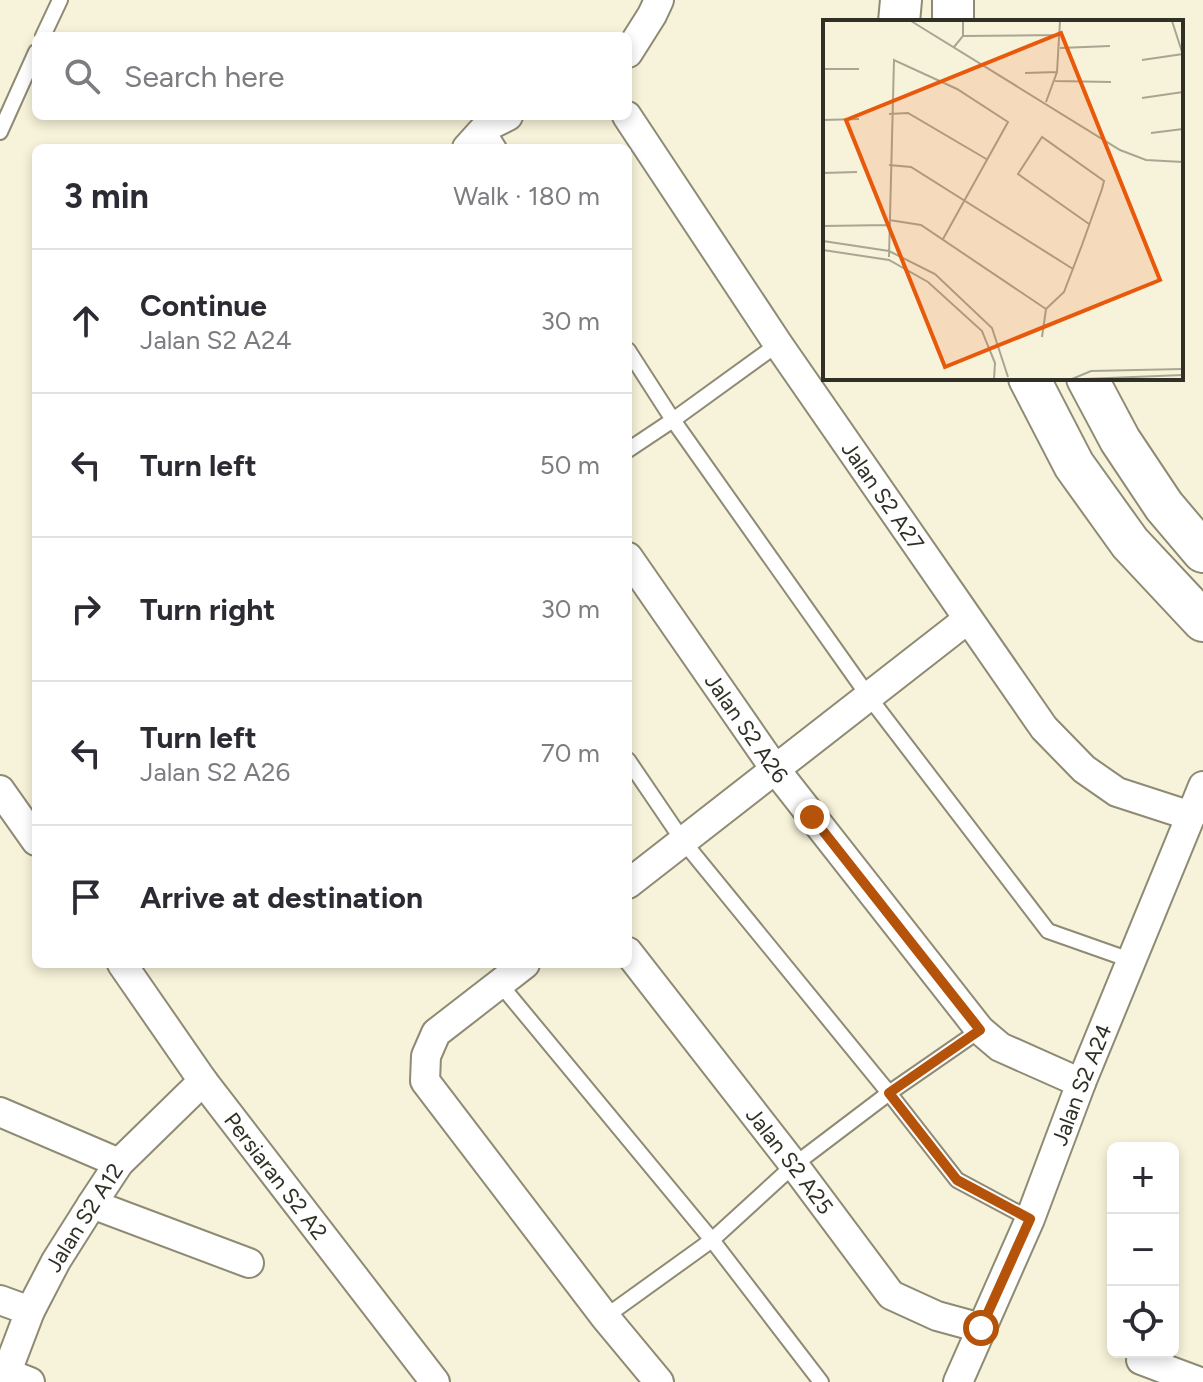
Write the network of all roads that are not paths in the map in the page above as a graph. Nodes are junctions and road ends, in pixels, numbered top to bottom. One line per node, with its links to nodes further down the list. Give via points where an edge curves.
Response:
1 (60, 0): 5 (lane)
2 (659, 0): 6 (street)
3 (901, 0): 4 (main road)
4 (899, 20)
5 (45, 32)
6 (632, 47)
7 (32, 61): 10 (lane)
8 (630, 120): 12 (street, Jalan S2 A27)
9 (498, 130): 11 (street)
10 (0, 132)
11 (474, 144)
12 (778, 344): 16 (lane); 20 (street, Jalan S2 A27)
13 (632, 356): 16 (lane)
14 (1030, 380): 21 (main road, via 1074,465 1130,543)
15 (1088, 380): 18 (main road, via 1164,506)
16 (673, 420): 17 (lane); 22 (lane)
17 (632, 447)
18 (1203, 552)
19 (632, 563): 24 (street, Jalan S2 A26)
20 (968, 619): 22 (street); 26 (street, Jalan S2 A27, via 1044,728 1084,769 1117,792)
21 (1203, 621)
22 (869, 697): 24 (street); 31 (lane, via 1048,931)
23 (632, 766): 28 (lane)
24 (775, 769): 28 (street); 35 (street, Jalan S2 A26)
25 (0, 790): 27 (street)
26 (1199, 797): 31 (street, Jalan S2 A24)
27 (32, 835)
28 (683, 841): 29 (street); 38 (lane)
29 (632, 881)
30 (632, 957): 41 (street, Jalan S2 A25)
31 (1133, 961): 37 (street, Jalan S2 A24)
32 (125, 968): 36 (street, Persiaran S2 A2)
33 (520, 968): 34 (street)
34 (500, 984): 44 (lane); 48 (street, via 436,1033 426,1056 425,1081)
35 (980, 1030): 37 (street, Jalan S2 A26, via 1000,1047); 38 (lane)
36 (203, 1081): 40 (street, Jalan S2 A12); 52 (street, Persiaran S2 A2)
37 (1081, 1083): 43 (street, Jalan S2 A24)
38 (889, 1093): 41 (lane); 43 (lane, via 957,1180)
39 (0, 1112): 40 (street)
40 (119, 1163): 42 (street, Jalan S2 A12)
41 (794, 1165): 44 (lane); 49 (street, Jalan S2 A25, via 891,1295)
42 (92, 1204): 45 (street); 47 (street, Jalan S2 A12)
43 (1030, 1219): 49 (street, Jalan S2 A24)
44 (712, 1240): 48 (lane); 54 (lane)
45 (249, 1263)
46 (0, 1300): 47 (street)
47 (30, 1311): 51 (street, Jalan S2 A12)
48 (605, 1317): 53 (street)
49 (981, 1328): 55 (street, Jalan S2 A24)
50 (1141, 1360): 56 (street)
51 (13, 1379)
52 (435, 1382)
53 (659, 1382)
54 (821, 1382)
55 (958, 1382)
56 (1200, 1382)

